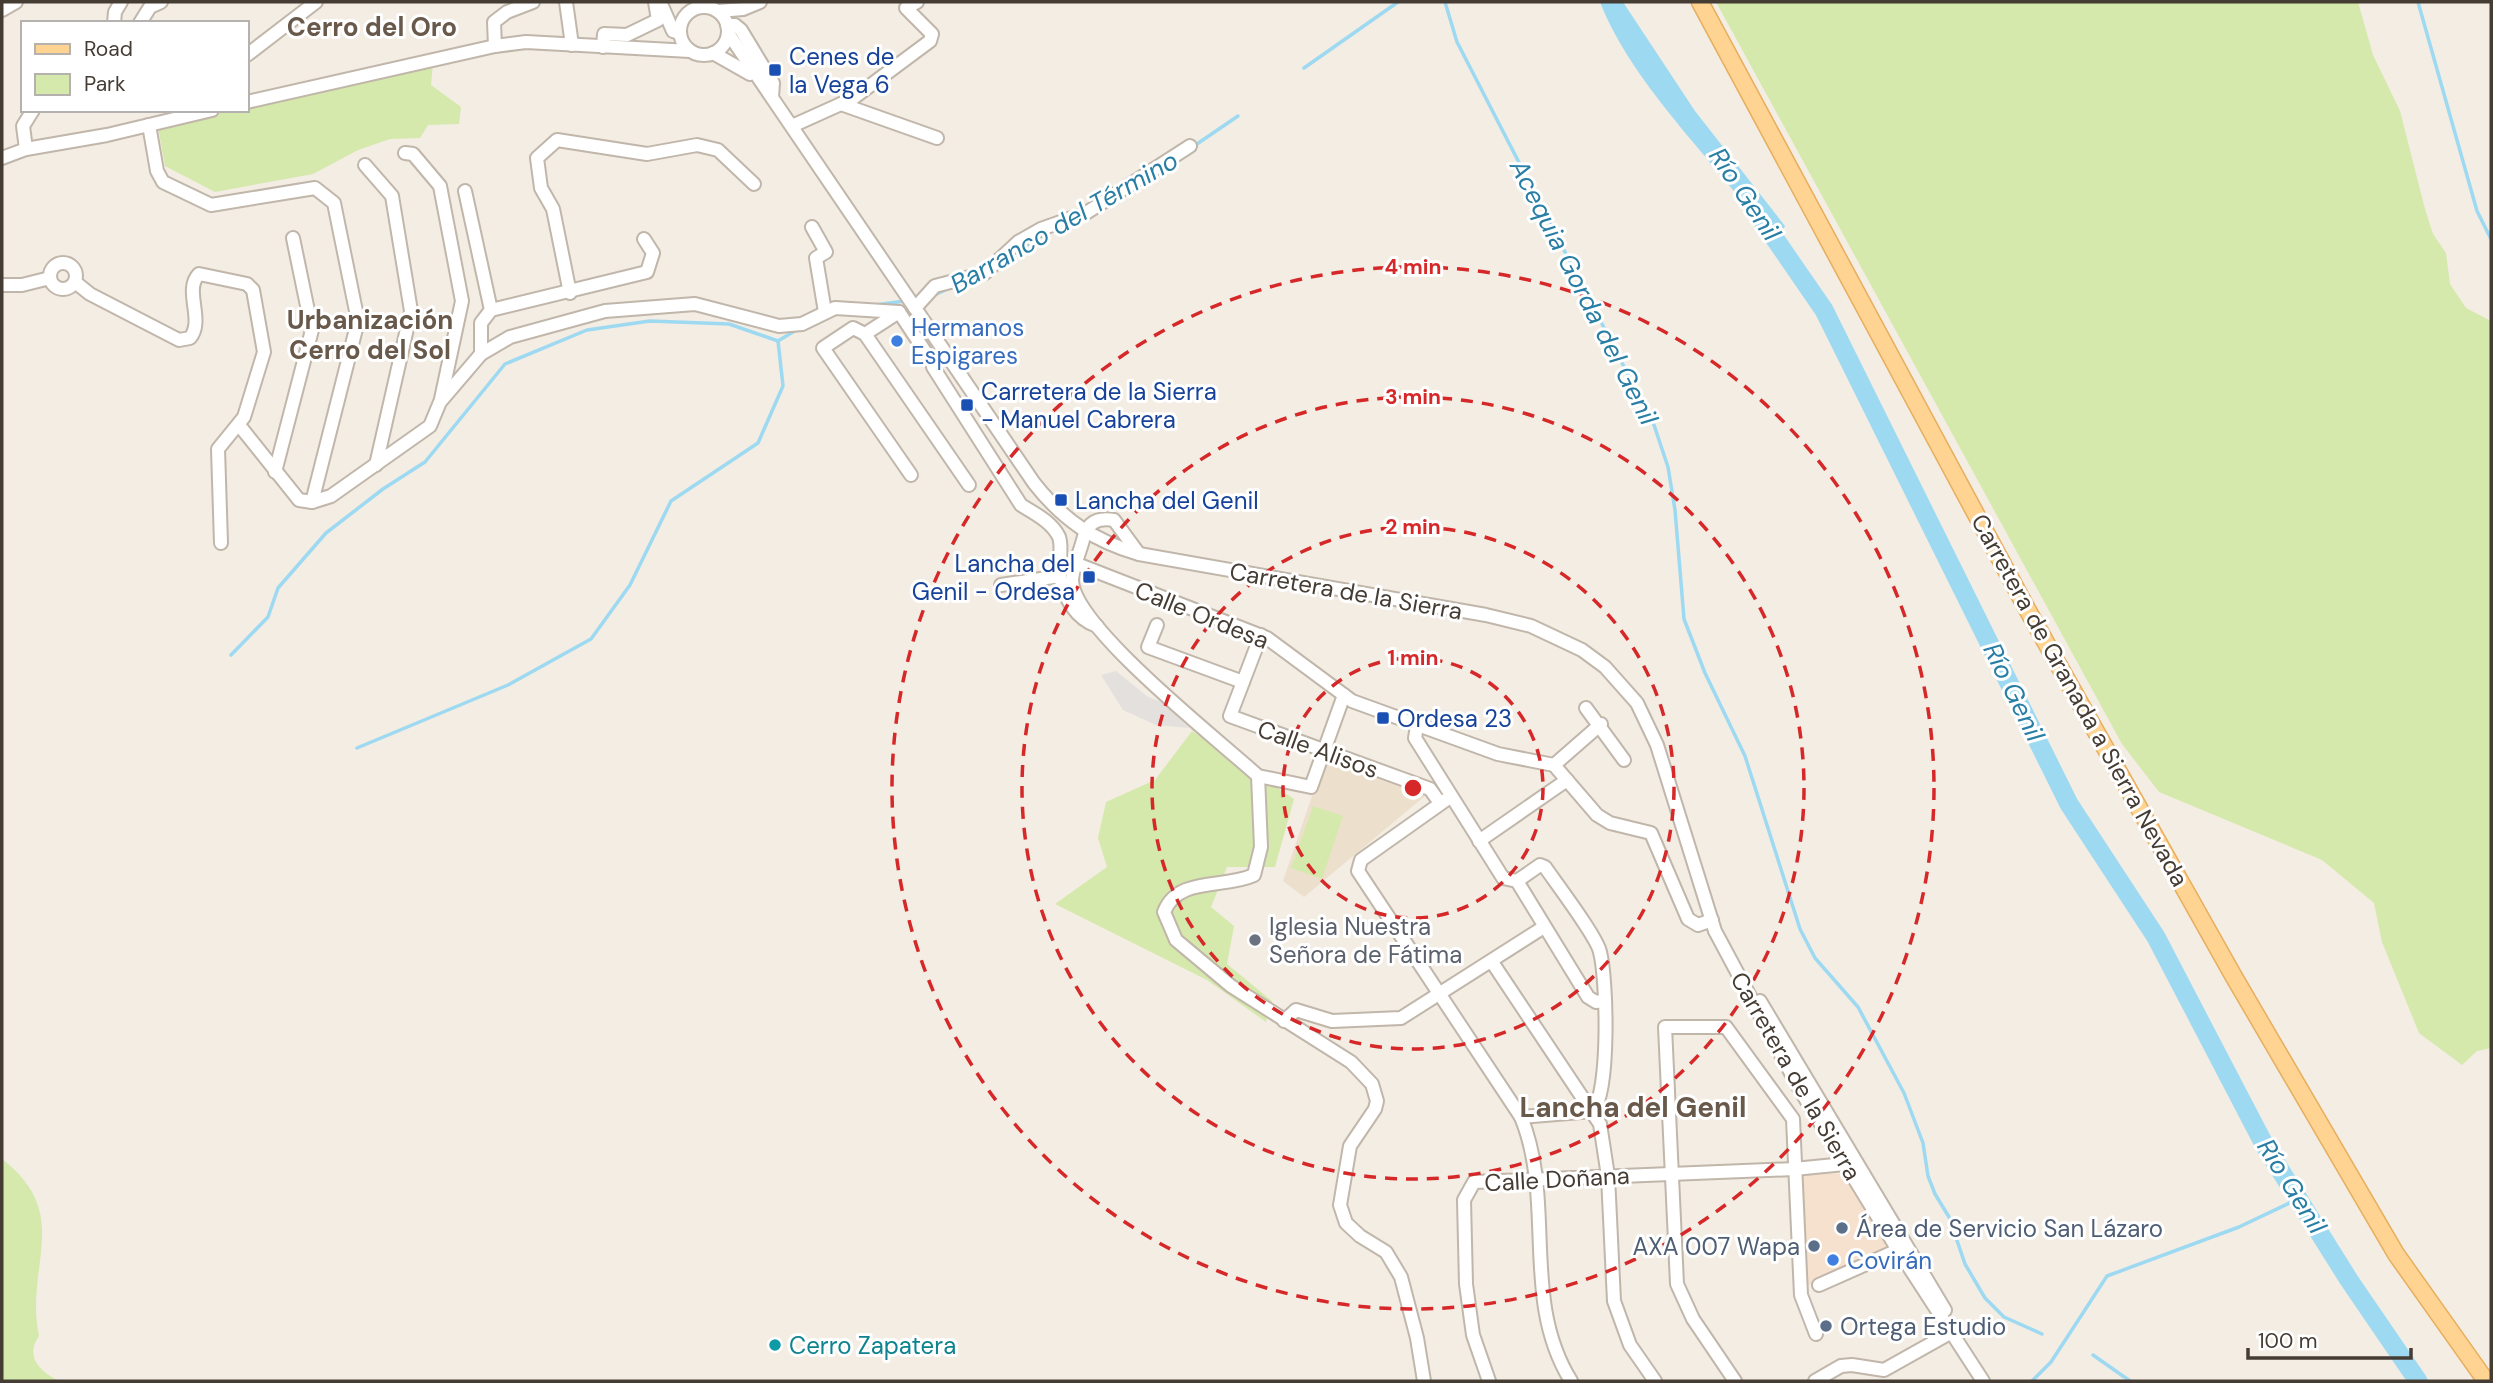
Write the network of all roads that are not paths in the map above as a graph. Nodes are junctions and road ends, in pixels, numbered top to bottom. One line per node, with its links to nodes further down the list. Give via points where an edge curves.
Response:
1 (16, 2): 15 (street)
2 (121, 2): 16 (street)
3 (161, 2): 17 (street, via 150,7)
4 (316, 2): 26 (street)
5 (533, 2): 21 (street, via 494,22)
6 (566, 2): 20 (street)
7 (655, 2): 22 (street, via 658,20 627,35 604,34)
8 (662, 2): 19 (street, via 663,13)
9 (760, 2): 14 (street)
10 (917, 2): 30 (street, via 906,8 932,34 930,41)
11 (1700, 2): 111 (main road, Carretera de Granada a Sierra Nevada, via 2027,608 2228,965 2396,1254)
12 (712, 7): 13 (street); 14 (street); 18 (street)
13 (686, 8): 19 (street)
14 (743, 9): 18 (street)
15 (2, 10)
16 (114, 21)
17 (140, 21)
18 (727, 27): 25 (street, via 722,46); 27 (street); 28 (street, via 735,25 741,30 773,83)
19 (679, 34): 23 (street); 24 (street)
20 (572, 45): 21 (street, via 526,42); 22 (street)
21 (495, 46): 29 (street)
22 (603, 47): 23 (street)
23 (650, 48): 24 (street)
24 (690, 51): 25 (street)
25 (713, 53): 27 (street)
26 (248, 54)
27 (756, 78): 28 (street)
28 (772, 97): 34 (street, Carretera de la Sierra)
29 (248, 102)
30 (841, 104): 34 (street); 35 (street)
31 (32, 112): 37 (street, via 23,126)
32 (204, 112): 33 (street)
33 (149, 125): 37 (street); 62 (street, via 163,182 211,205 315,188 334,203 358,321)
34 (792, 126): 50 (street, Carretera de la Sierra)
35 (937, 138)
36 (1190, 146): 50 (street, via 1086,213 1018,242 985,273 935,286)
37 (26, 149): 39 (street)
38 (405, 153): 56 (street, via 414,154 440,186 462,301)
39 (2, 158)
40 (365, 164): 58 (street, via 392,196 411,311)
41 (754, 184): 49 (street, via 719,150 696,145 647,154 557,140 537,158)
42 (465, 191): 51 (street)
43 (812, 227): 52 (street, via 826,252 816,258)
44 (293, 237): 59 (street, via 312,330)
45 (644, 239): 49 (street, via 653,253 647,272)
46 (50, 278): 47 (street, via 61,290); 47 (street, via 52,270 63,263 74,269); 48 (street)
47 (75, 282): 57 (street, via 183,340 196,328 195,276 203,274 251,287 265,346)
48 (2, 285)
49 (570, 293): 51 (street)
50 (915, 309): 53 (street); 63 (street, Carretera de la Sierra, via 1054,509)
51 (491, 310): 55 (street, via 481,323)
52 (825, 312): 53 (street, via 835,308); 55 (street, via 802,324 779,326 695,304 605,311 510,337)
53 (899, 312): 54 (street); 67 (street, via 1021,505 1043,518 1059,537)
54 (865, 334): 60 (street, via 853,328 823,348); 61 (street)
55 (481, 354): 56 (street)
56 (440, 402): 58 (street, via 430,426)
57 (239, 425): 59 (street); 64 (street, via 217,454)
58 (376, 465): 62 (street, via 331,496)
59 (275, 472): 62 (street, via 299,500)
60 (911, 475)
61 (969, 485)
62 (312, 502)
63 (1085, 532): 65 (street, Carretera de la Sierra); 65 (street, via 1097,520 1114,520); 66 (street)
64 (221, 543)
65 (1139, 554): 85 (street, Carretera de la Sierra, via 1486,615 1531,626 1582,650 1623,685 1646,720)
66 (1077, 564): 70 (street, via 1072,582 1076,594); 71 (street, Calle Ordesa)
67 (1060, 576): 68 (street); 70 (street, via 1076,614)
68 (1001, 586)
69 (1157, 625): 72 (street, via 1148,647)
70 (1098, 626): 80 (street, via 1129,660)
71 (1261, 635): 72 (street); 73 (street, Calle Ordesa)
72 (1243, 682): 77 (street, Calle Alisos, via 1230,716)
73 (1344, 695): 76 (street, Calle Ordesa); 77 (street)
74 (1586, 708): 75 (street)
75 (1601, 724): 78 (street); 79 (street)
76 (1417, 726): 79 (street, Calle Ordesa, via 1499,754); 82 (street, via 1415,737)
77 (1324, 750): 80 (street, via 1311,788); 82 (street, Calle Alisos, via 1430,789)
78 (1625, 760)
79 (1555, 765): 81 (street)
80 (1258, 776): 90 (street, via 1261,847 1254,875 1237,883 1191,886 1169,899 1164,912 1176,940 1231,986)
81 (1567, 780): 83 (street); 85 (street, via 1610,824 1651,833 1688,919 1698,925)
82 (1445, 800): 83 (street); 88 (street, via 1358,865)
83 (1479, 841): 84 (street, via 1503,878)
84 (1517, 881): 86 (street); 89 (street, via 1540,865 1545,867 1600,950)
85 (1712, 920): 91 (street, Carretera de la Sierra); 94 (street, Carretera de la Sierra, via 1753,1005)
86 (1544, 927): 87 (street); 89 (street, via 1588,997)
87 (1492, 962): 88 (street); 92 (street)
88 (1440, 994): 90 (street, via 1401,1018 1332,1021 1296,1010); 93 (street)
89 (1604, 1001): 92 (street, via 1603,1084)
90 (1284, 1021): 105 (street, via 1351,1062 1376,1092 1372,1115 1345,1161 1340,1205 1346,1223 1387,1252 1401,1277)
91 (1824, 1107): 94 (street); 99 (street, Carretera de la Sierra)
92 (1593, 1111): 93 (street); 97 (street, via 1605,1143)
93 (1521, 1117): 98 (street, via 1531,1144)
94 (1845, 1164): 95 (street, Calle Doñana); 99 (street); 100 (street, Carretera de la Sierra)
95 (1794, 1169): 96 (street, Calle Doñana); 96 (street, via 1793,1119 1726,1027 1665,1027); 101 (street)
96 (1671, 1174): 97 (street, Calle Doñana); 109 (street, via 1677,1284 1693,1320)
97 (1608, 1175): 98 (street, Calle Doñana); 108 (street, via 1614,1301 1630,1345)
98 (1534, 1179): 106 (street, Calle Doñana, via 1480,1179 1469,1186 1464,1200 1468,1311); 107 (street, via 1543,1307 1555,1351)
99 (1881, 1203): 104 (street, Carretera de la Sierra)
100 (1898, 1250): 101 (street); 102 (street, Carretera de la Sierra)
101 (1810, 1290): 103 (street)
102 (1950, 1333): 104 (street, Carretera de la Sierra); 110 (street, via 1884,1370 1841,1366)
103 (1816, 1335)
104 (1980, 1376)
105 (1424, 1381)
106 (1489, 1381)
107 (1571, 1381)
108 (1655, 1381)
109 (1735, 1381)
110 (1815, 1381)
111 (2486, 1381)

